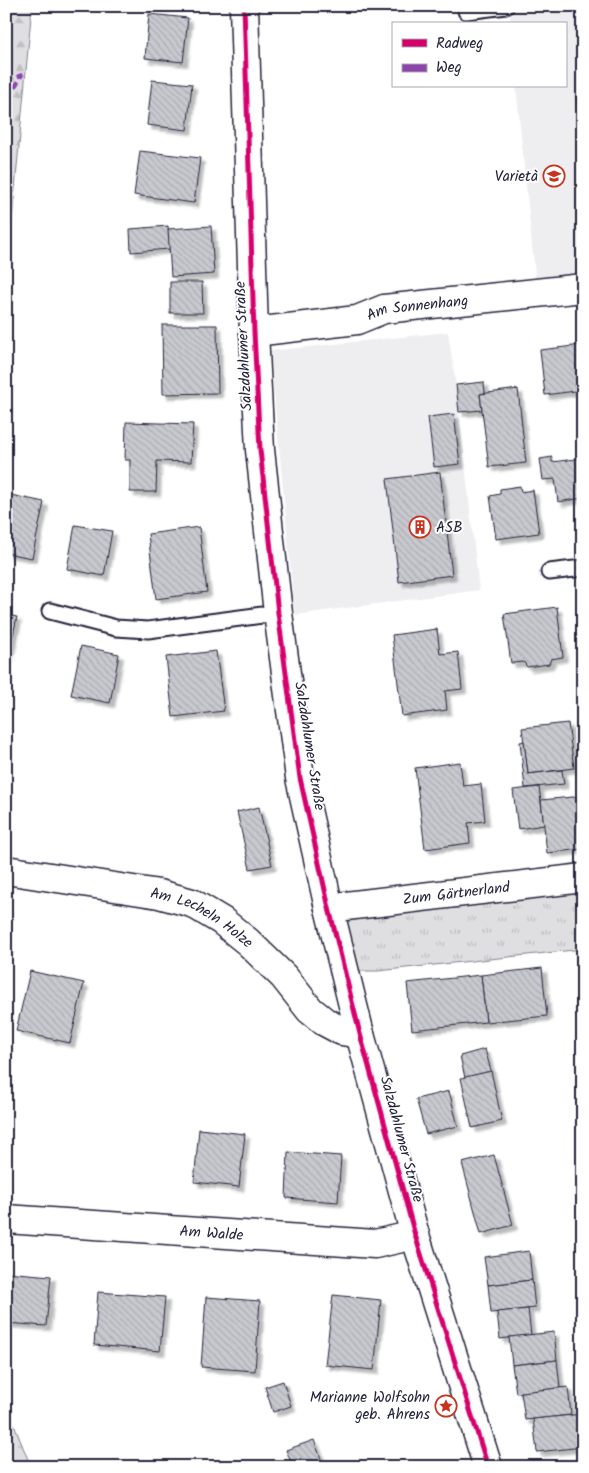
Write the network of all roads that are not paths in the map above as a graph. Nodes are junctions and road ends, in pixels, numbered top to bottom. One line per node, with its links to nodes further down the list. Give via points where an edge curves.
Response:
1 (244, 6): 5 (main road, Salzdahlumer Straße)
2 (506, 6): 3 (lane)
3 (466, 11)
4 (583, 288): 5 (main road, Am Sonnenhang, via 384,309 357,320)
5 (254, 332): 9 (main road, Salzdahlumer Straße, via 260,450)
6 (583, 568): 7 (lane)
7 (549, 572)
8 (50, 611): 9 (lane, via 116,628 148,630)
9 (278, 613): 12 (main road, Salzdahlumer Straße, via 300,778)
10 (6, 870): 13 (main road, Am Lecheln Holze, via 159,894 192,903 248,942 324,1022 342,1031)
11 (583, 878): 12 (main road, Zum Gärtnerland)
12 (329, 908): 13 (main road, Salzdahlumer Straße)
13 (360, 1034): 15 (main road, Salzdahlumer Straße)
14 (6, 1219): 15 (main road, Am Walde, via 375,1244)
15 (415, 1235): 16 (main road, Salzdahlumer Straße)
16 (488, 1467)

